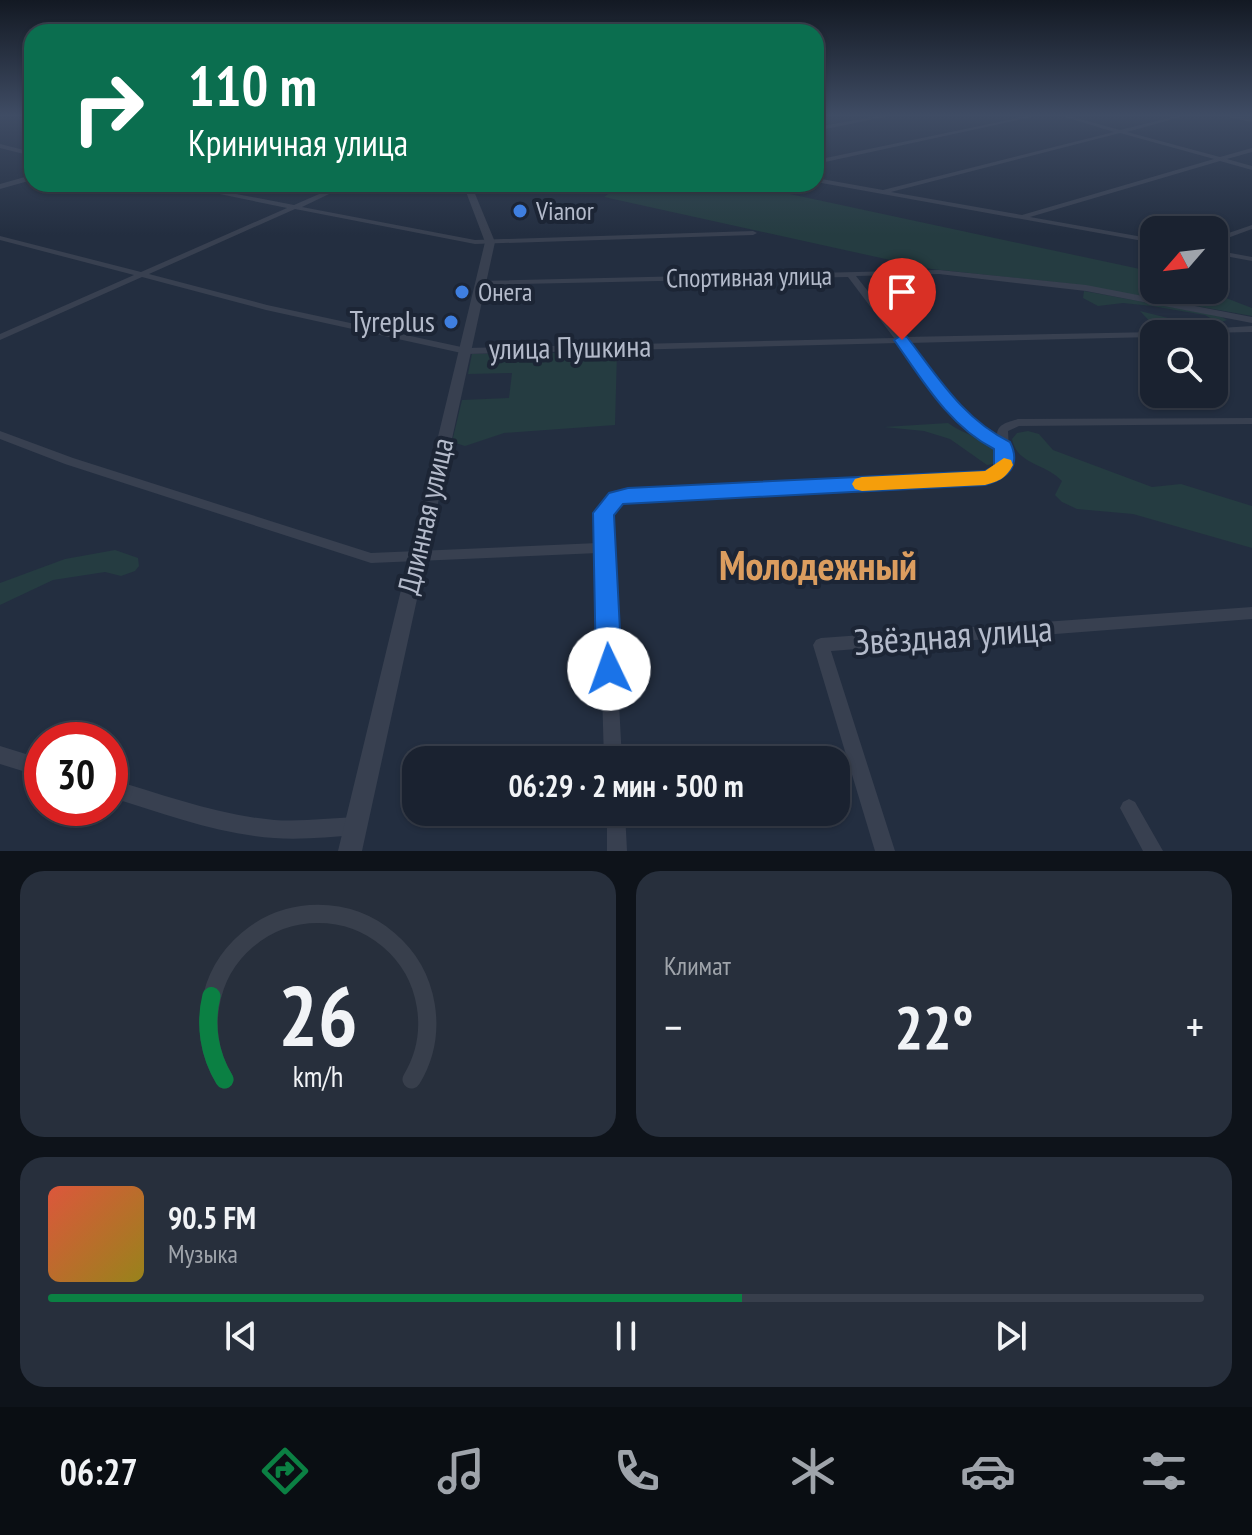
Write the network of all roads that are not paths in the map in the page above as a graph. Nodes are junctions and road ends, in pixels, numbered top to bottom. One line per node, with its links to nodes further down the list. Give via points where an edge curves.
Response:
1 (846, 156): 6 (street)
2 (1026, 156): 14 (street)
3 (1207, 156): 5 (street)
4 (1231, 156): 5 (street)
5 (1219, 159): 7 (street); 16 (street)
6 (824, 160)
7 (1252, 168)
8 (24, 180): 10 (street)
9 (824, 181): 14 (street)
10 (0, 187)
11 (216, 192): 15 (street)
12 (329, 192): 15 (street)
13 (470, 192): 22 (street)
14 (882, 192): 16 (street)
15 (296, 207): 22 (street); 25 (street)
16 (1020, 218): 21 (street)
17 (1252, 227): 19 (street)
18 (753, 233): 22 (street)
19 (1228, 236)
20 (0, 238): 25 (street, улица Пушкина)
21 (1140, 239)
22 (490, 242): 27 (street, Длинная улица)
23 (1228, 255): 24 (street)
24 (1252, 259)
25 (139, 275): 32 (street); 34 (street, улица Пушкина)
26 (851, 275): 27 (street, Спортивная улица); 28 (street, Спортивная улица, via 989,276 1113,292); 33 (street)
27 (482, 283): 34 (street, Длинная улица)
28 (1252, 320)
29 (1252, 329): 30 (street, улица Пушкина)
30 (1228, 330)
31 (1140, 334): 33 (street, улица Пушкина)
32 (0, 337)
33 (902, 340): 34 (street, улица Пушкина); 37 (street, via 958,415)
34 (466, 351): 39 (street, Длинная улица)
35 (1252, 421): 37 (street, via 1018,423 1002,431)
36 (0, 435): 39 (street, via 347,551 386,559)
37 (1003, 446): 38 (street, via 1003,468 985,478 616,498 603,513)
38 (603, 548): 39 (street); 41 (street)
39 (416, 557): 46 (street, Длинная улица)
40 (1252, 613): 50 (street, Звёздная улица, via 821,645)
41 (612, 746)
42 (0, 755): 43 (street)
43 (24, 762)
44 (128, 794): 46 (street, via 251,827)
45 (1129, 808): 51 (street)
46 (356, 826): 48 (street, Длинная улица)
47 (616, 826): 49 (street)
48 (350, 851)
49 (617, 851)
50 (885, 851)
51 (1153, 851)

